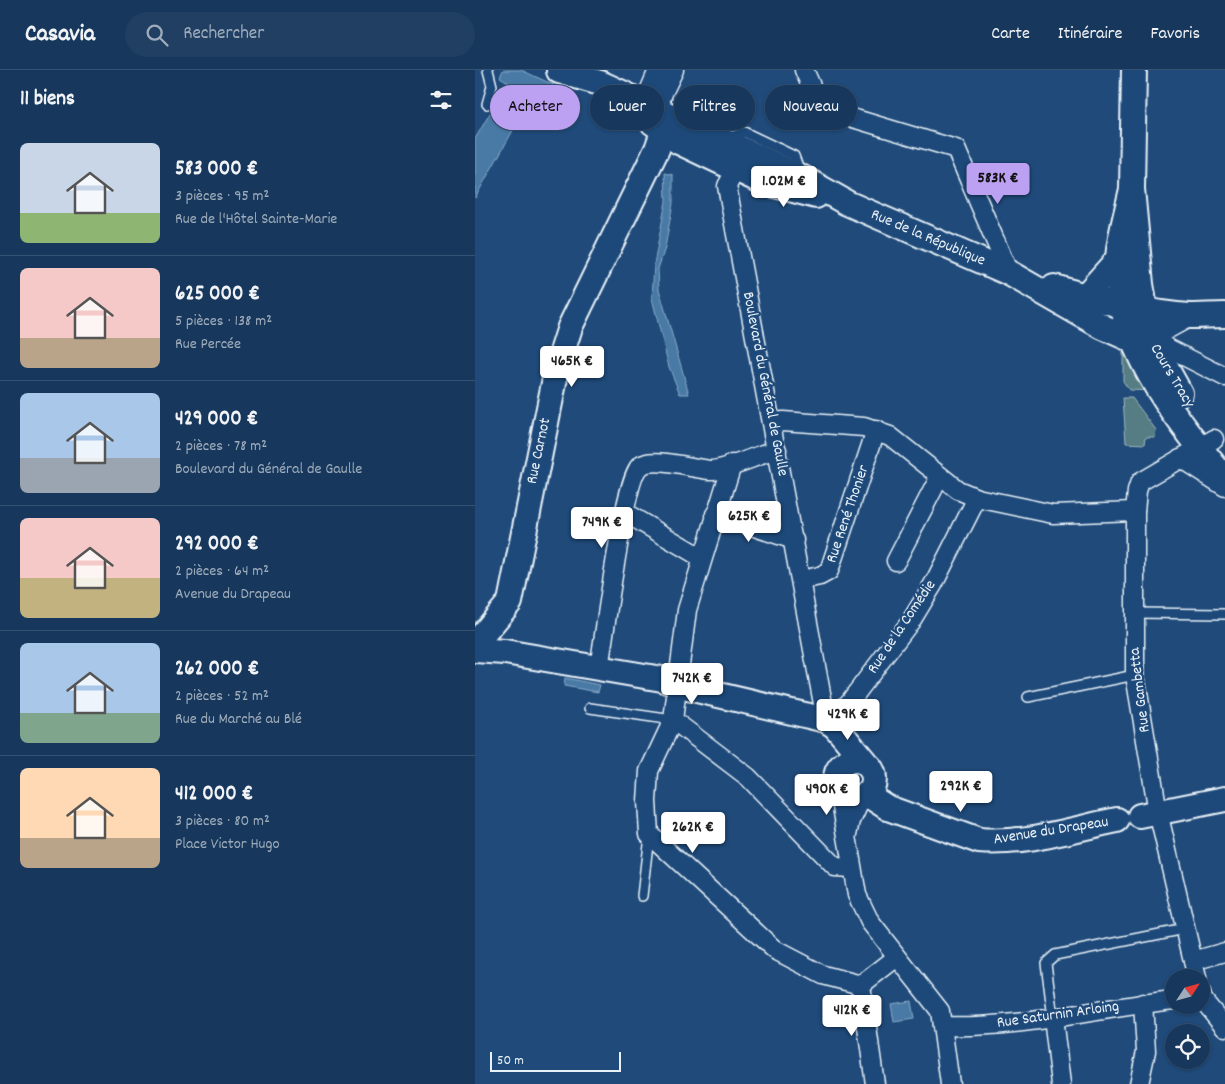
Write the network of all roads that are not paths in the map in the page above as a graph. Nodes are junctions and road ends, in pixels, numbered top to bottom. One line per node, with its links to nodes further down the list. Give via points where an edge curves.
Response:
1 (488, 70): 11 (lane, via 492,86)
2 (658, 70): 8 (street)
3 (675, 70): 10 (street)
4 (804, 70): 19 (street, via 816,97 829,111 956,148)
5 (1134, 70): 16 (main road)
6 (557, 71): 7 (main road); 9 (main road)
7 (604, 85)
8 (657, 85)
9 (590, 90)
10 (664, 90)
11 (487, 104)
12 (664, 118): 15 (main road, Rue de la République)
13 (664, 124): 15 (main road, Rue de la République, via 679,142)
14 (656, 130): 45 (main road, Rue Carnot, via 657,149 571,327 557,368 510,602)
15 (735, 153): 17 (main road, Rue de la République, via 801,177); 17 (main road, Rue de la République, via 763,182); 27 (street, Boulevard du Général de Gaulle, via 727,186)
16 (1132, 189): 18 (main road, Cours Tracy); 22 (main road)
17 (847, 203): 19 (main road, Rue de la République)
18 (1118, 259): 20 (main road); 21 (main road, Cours Tracy)
19 (1009, 273): 20 (main road, Rue de la République)
20 (1083, 304): 21 (main road, Rue de la République); 25 (main road, Rue de la République, via 1103,327)
21 (1121, 306): 22 (main road, Rue de la République); 25 (main road, Cours Tracy)
22 (1145, 311): 24 (main road, Rue de la République); 25 (main road)
23 (1225, 315): 24 (main road, Rue de la République)
24 (1192, 316): 25 (street)
25 (1141, 340): 26 (street, Cours Tracy); 30 (main road, Cours Tracy, via 1148,372)
26 (1225, 376)
27 (772, 422): 28 (street); 29 (street, Boulevard du Général de Gaulle)
28 (876, 430): 32 (street, via 913,452); 42 (street, Rue René Thonier, via 829,571)
29 (777, 450): 31 (street); 39 (street, Boulevard du Général de Gaulle)
30 (1205, 450): 33 (main road, Cours Tracy); 34 (street); 37 (street, Rue Gambetta, via 1140,482)
31 (733, 464): 36 (street, via 713,470 651,462 640,466 634,474); 38 (street)
32 (940, 476): 35 (street); 41 (street)
33 (1225, 479)
34 (1225, 487)
35 (977, 498): 37 (street, via 1053,514); 52 (street, Rue de la Comédie, via 911,621 848,704)
36 (624, 512): 40 (street); 46 (street)
37 (1135, 512): 43 (street, Rue Gambetta)
38 (715, 514): 39 (street); 40 (street)
39 (794, 540): 42 (street, Boulevard du Général de Gaulle)
40 (702, 558): 48 (street, via 687,610)
41 (896, 561)
42 (801, 580): 52 (street, Boulevard du Général de Gaulle)
43 (1134, 613): 44 (lane); 47 (street, Rue Gambetta)
44 (1225, 614)
45 (477, 640): 46 (main road, via 505,652)
46 (599, 668): 48 (main road)
47 (1135, 675): 49 (lane); 56 (street, Rue Gambetta)
48 (678, 685): 51 (street); 52 (main road)
49 (1028, 697)
50 (590, 708): 51 (lane)
51 (673, 720): 58 (street, via 649,771); 60 (street, via 749,777 835,868)
52 (827, 720): 53 (main road, Boulevard du Général de Gaulle); 54 (main road, via 835,726)
53 (838, 781): 54 (main road, via 849,796); 54 (main road, via 839,767 849,761 861,761); 59 (street, Boulevard du Général de Gaulle)
54 (868, 784): 57 (main road, Avenue du Drapeau, via 929,821 979,841 995,842); 59 (street, Boulevard du Général de Gaulle)
55 (1225, 799): 56 (main road)
56 (1149, 814): 62 (street, Rue Gambetta)
57 (1117, 820)
58 (649, 834): 61 (lane); 66 (street, via 775,950 823,975)
59 (847, 837): 60 (street, Boulevard du Général de Gaulle)
60 (851, 868): 64 (street, Boulevard du Général de Gaulle, via 857,895 870,922)
61 (642, 896)
62 (1185, 930): 65 (street, Rue Gambetta); 70 (lane, via 1055,955 1046,963)
63 (1225, 952): 65 (street)
64 (897, 957): 66 (street); 72 (street, Boulevard du Général de Gaulle, via 939,1011)
65 (1195, 969)
66 (861, 985): 73 (street)
67 (1165, 1001): 68 (street, Rue Saturnin Arloing)
68 (1143, 1003): 70 (street, Rue Saturnin Arloing); 76 (street, via 1146,1051)
69 (1210, 1007): 71 (street)
70 (1053, 1018): 72 (street, Rue Saturnin Arloing, via 963,1027); 75 (street)
71 (1224, 1024)
72 (942, 1026): 74 (street, Boulevard du Général de Gaulle)
73 (875, 1084)
74 (950, 1084)
75 (1061, 1084)
76 (1139, 1084)

